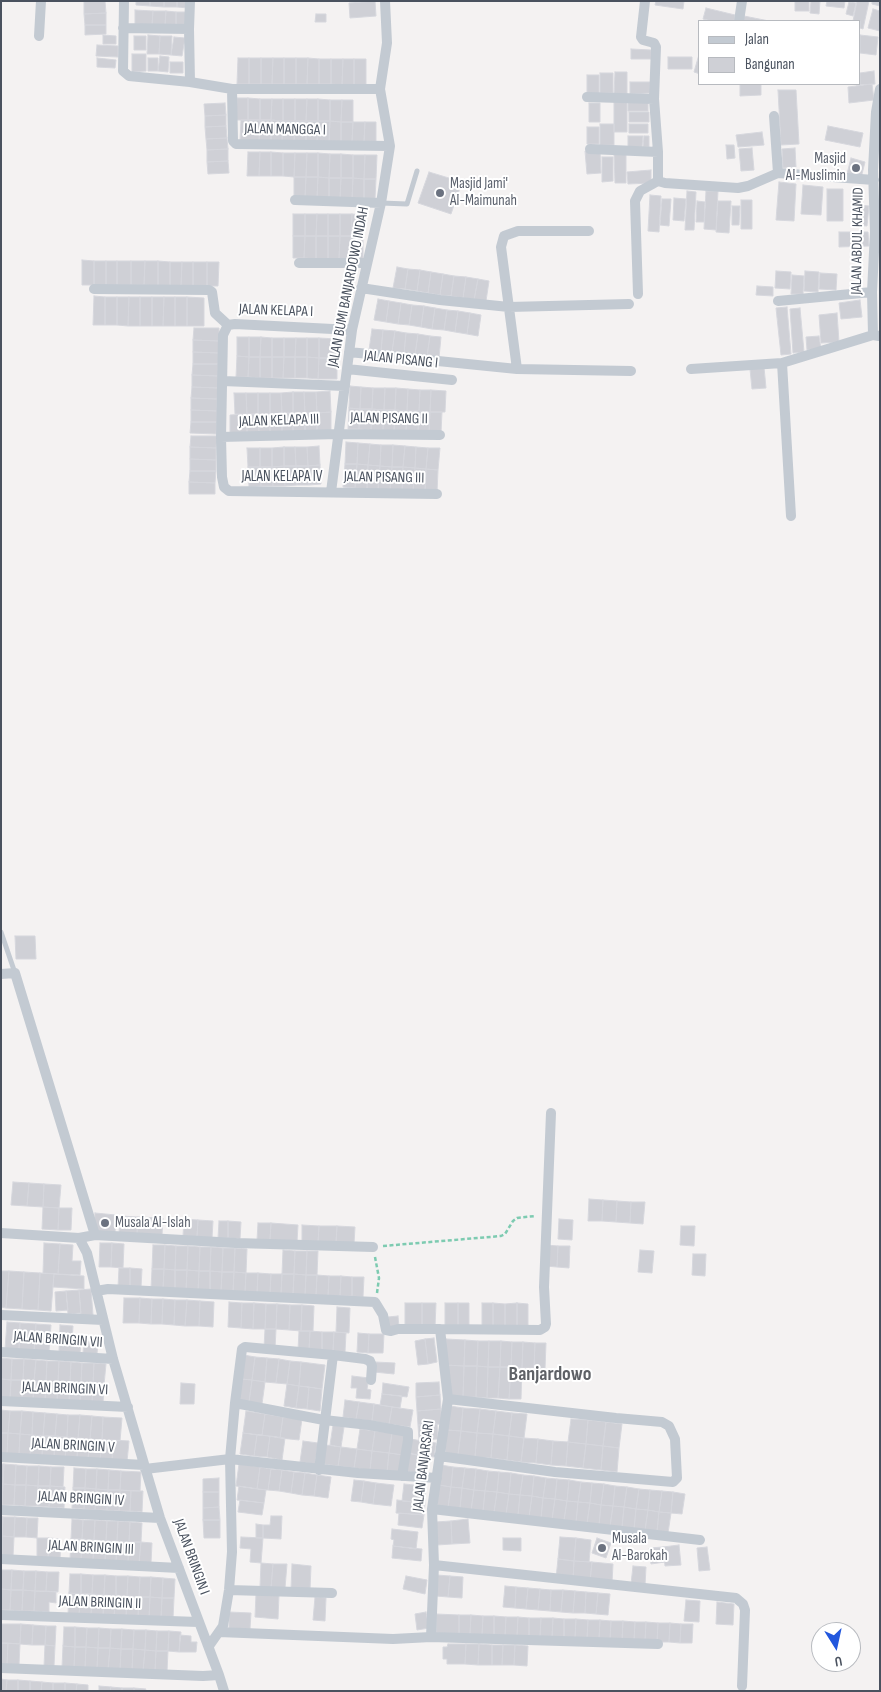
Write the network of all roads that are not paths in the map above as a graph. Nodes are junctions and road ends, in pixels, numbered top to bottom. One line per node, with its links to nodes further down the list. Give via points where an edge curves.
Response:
1 (41, 1): 10 (street)
2 (124, 1): 8 (street)
3 (190, 1): 9 (street)
4 (385, 1): 13 (street, JALAN BUMI BANJARDOWO INDAH, via 387,43)
5 (645, 1): 16 (street, via 641,37 656,45)
6 (742, 1): 7 (street)
7 (739, 20)
8 (123, 28): 9 (street); 11 (street, via 126,75)
9 (189, 29): 11 (street)
10 (39, 36)
11 (190, 82): 12 (street)
12 (232, 89): 13 (street); 18 (street, JALAN MANGGA I, via 236,144)
13 (380, 89): 18 (street, JALAN BUMI BANJARDOWO INDAH)
14 (880, 89): 23 (street, JALAN ABDUL KHAMID, via 876,112)
15 (587, 97): 16 (street)
16 (654, 100): 20 (street)
17 (774, 116): 22 (street)
18 (390, 146): 26 (street, JALAN BUMI BANJARDOWO INDAH)
19 (590, 149): 20 (street)
20 (658, 152): 24 (street)
21 (417, 170): 26 (lane, via 407,204)
22 (778, 173): 23 (street); 24 (street, via 738,188)
23 (876, 173): 28 (street, JALAN ABDUL KHAMID)
24 (658, 181): 34 (street, via 640,191 634,201)
25 (295, 200): 26 (street)
26 (381, 203): 30 (street, JALAN BUMI BANJARDOWO INDAH)
27 (589, 230): 37 (street, via 518,232 504,236 501,247)
28 (878, 232): 33 (street, JALAN ABDUL KHAMID)
29 (299, 263): 30 (street)
30 (367, 263): 31 (street, JALAN BUMI BANJARDOWO INDAH)
31 (361, 288): 37 (street); 39 (street, JALAN BUMI BANJARDOWO INDAH)
32 (94, 289): 38 (street, via 209,290 215,314)
33 (872, 292): 35 (street); 40 (street, JALAN ABDUL KHAMID)
34 (638, 294)
35 (778, 301)
36 (629, 304): 37 (street)
37 (509, 307): 45 (street)
38 (228, 325): 39 (street, JALAN KELAPA I); 48 (street, via 223,335)
39 (352, 330): 41 (street, JALAN BUMI BANJARDOWO INDAH)
40 (877, 335): 42 (street)
41 (349, 352): 44 (street, JALAN BUMI BANJARDOWO INDAH); 45 (street)
42 (782, 363): 43 (street); 55 (street)
43 (691, 368)
44 (347, 369): 47 (street, JALAN PISANG I); 49 (street, JALAN BUMI BANJARDOWO INDAH)
45 (517, 369): 46 (street)
46 (631, 371)
47 (452, 380)
48 (223, 381): 49 (street); 52 (street)
49 (345, 386): 50 (street, JALAN BUMI BANJARDOWO INDAH)
50 (338, 434): 51 (street, JALAN PISANG II); 52 (street, JALAN KELAPA III); 53 (street, JALAN BUMI BANJARDOWO INDAH)
51 (440, 435)
52 (221, 438): 53 (street, JALAN KELAPA IV, via 222,477 224,487 229,491)
53 (331, 492): 54 (street, JALAN PISANG III)
54 (437, 494)
55 (791, 516)
56 (1, 932): 57 (lane)
57 (15, 973): 58 (street); 61 (street, JALAN BRINGIN I)
58 (1, 974)
59 (551, 1113): 66 (street, via 545,1327 540,1330)
60 (1, 1233): 61 (street)
61 (88, 1237): 62 (street); 63 (street, JALAN BRINGIN I, via 87,1253)
62 (373, 1247)
63 (101, 1290): 65 (street, JALAN BRINGIN I); 66 (street, via 375,1302 383,1315 386,1330)
64 (1, 1315): 65 (street)
65 (103, 1320): 69 (street, JALAN BRINGIN I)
66 (440, 1329): 71 (street, JALAN BANJARSARI)
67 (1, 1352): 69 (street, JALAN BRINGIN VII)
68 (333, 1354): 70 (street, via 370,1361); 73 (street, via 243,1348); 75 (street)
69 (113, 1359): 74 (street, JALAN BRINGIN I)
70 (371, 1380)
71 (448, 1398): 76 (street, JALAN BANJARSARI); 76 (street, via 662,1422 669,1426 675,1439 677,1478 673,1482 555,1472)
72 (1, 1401): 74 (street, JALAN BRINGIN VI)
73 (235, 1403): 75 (street); 78 (street)
74 (128, 1407): 79 (street, JALAN BRINGIN I)
75 (324, 1420): 80 (street); 81 (street, via 408,1432)
76 (439, 1456): 82 (street, JALAN BANJARSARI)
77 (1, 1457): 79 (street, JALAN BRINGIN V)
78 (230, 1459): 79 (street, JALAN BRINGIN V); 80 (street, JALAN BRINGIN V); 90 (street, via 232,1552)
79 (145, 1467): 85 (street, JALAN BRINGIN I)
80 (319, 1470): 81 (street, JALAN BRINGIN V)
81 (402, 1476): 82 (street, JALAN BRINGIN V)
82 (437, 1478): 83 (street, JALAN BANJARSARI)
83 (432, 1509): 86 (street); 88 (street, JALAN BANJARSARI)
84 (1, 1510): 85 (street, JALAN BRINGIN IV)
85 (160, 1518): 89 (street, JALAN BRINGIN I)
86 (700, 1540)
87 (1, 1559): 89 (street, JALAN BRINGIN III)
88 (434, 1565): 95 (street, JALAN BANJARSARI); 100 (street, via 736,1598 745,1610)
89 (179, 1568): 93 (street, JALAN BRINGIN I)
90 (229, 1590): 91 (street); 94 (street, via 226,1618)
91 (332, 1593)
92 (1, 1615): 93 (street, JALAN BRINGIN II)
93 (198, 1622): 97 (street, JALAN BRINGIN I)
94 (219, 1632): 95 (street, via 393,1639); 97 (street)
95 (431, 1637): 96 (street)
96 (658, 1644)
97 (209, 1646): 99 (street, JALAN BRINGIN I)
98 (1, 1668): 99 (street)
99 (219, 1675): 101 (street, JALAN BRINGIN I)
100 (742, 1686)
101 (224, 1691)

